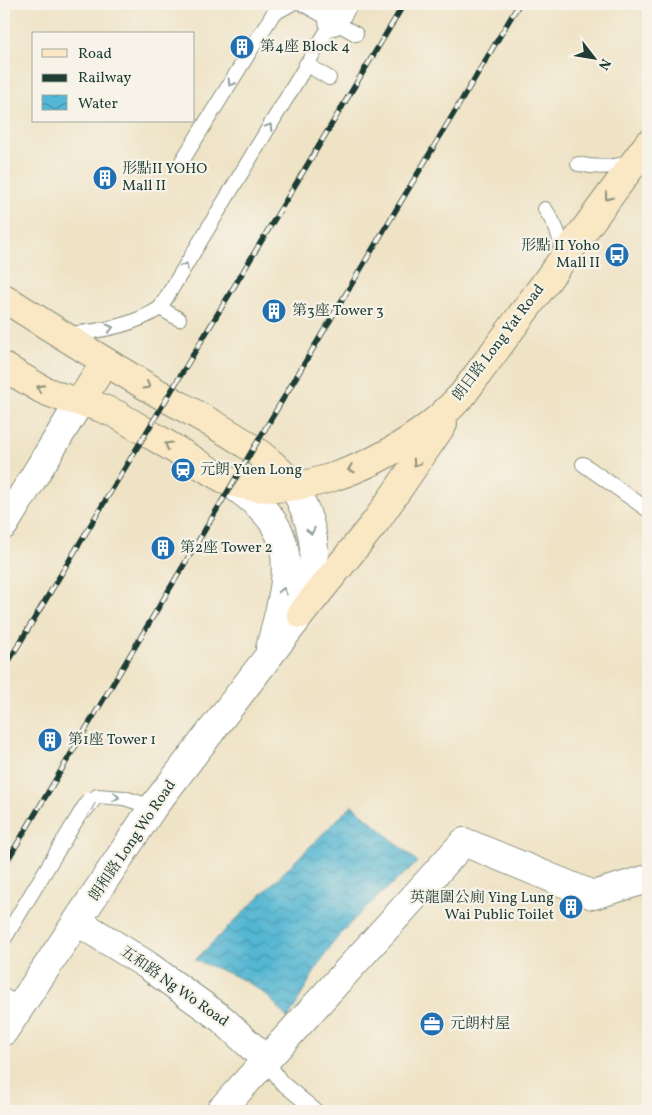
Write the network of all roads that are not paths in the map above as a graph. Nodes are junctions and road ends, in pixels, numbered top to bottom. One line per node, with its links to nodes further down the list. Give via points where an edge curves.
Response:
1 (290, 4): 8 (lane, one-way to 8, via 273,14)
2 (303, 4): 3 (lane)
3 (338, 12): 4 (lane); 5 (lane)
4 (356, 34)
5 (306, 64): 6 (lane); 13 (lane, one-way to 5)
6 (329, 78)
7 (642, 152): 9 (lane, via 620,166); 11 (main road, 朗日路 Long Yat Road, one-way to 11)
8 (182, 161)
9 (578, 164)
10 (545, 209): 11 (lane, via 560,237)
11 (560, 262): 18 (main road, 朗日路 Long Yat Road)
12 (4, 298): 15 (main road)
13 (160, 308): 14 (lane); 15 (lane, one-way to 13, via 109,328 146,318)
14 (179, 319)
15 (62, 334): 16 (main road)
16 (105, 362): 19 (main road); 22 (main road, one-way to 22, via 248,446 284,474)
17 (4, 367): 19 (main road, 朗日路 Long Yat Road, one-way to 17, via 43,390)
18 (463, 394): 22 (main road, 朗日路 Long Yat Road, one-way to 22, via 443,414 398,448 346,471); 25 (main road, one-way to 25, via 377,520)
19 (80, 402): 21 (main road, 朗日路 Long Yat Road, one-way to 19, via 118,415); 24 (street)
20 (583, 464): 23 (lane)
21 (228, 481): 22 (main road, 朗日路 Long Yat Road, via 252,487); 26 (street, 朗和路 Long Wo Road, one-way to 21, via 287,575 283,541 274,522 262,508)
22 (293, 486): 25 (street, 朗和路 Long Wo Road, one-way to 25, via 313,532 315,558)
23 (648, 510)
24 (4, 525)
25 (301, 614): 26 (street, 朗和路 Long Wo Road)
26 (268, 655): 28 (street, 朗和路 Long Wo Road)
27 (89, 799): 31 (lane, bridge)
28 (153, 807): 30 (street, 朗和路 Long Wo Road); 31 (lane, one-way to 28, via 97,796 124,798)
29 (648, 879): 34 (street, via 593,895 464,842)
30 (78, 922): 32 (street, 朗和路 Long Wo Road); 34 (street, 五和路 Ng Wo Road, via 147,965 222,1019)
31 (4, 938)
32 (12, 1001): 33 (street, 朗和路 Long Wo Road)
33 (4, 1031)
34 (266, 1060): 35 (street); 36 (lane, via 281,1082)
35 (220, 1111)
36 (316, 1111)

